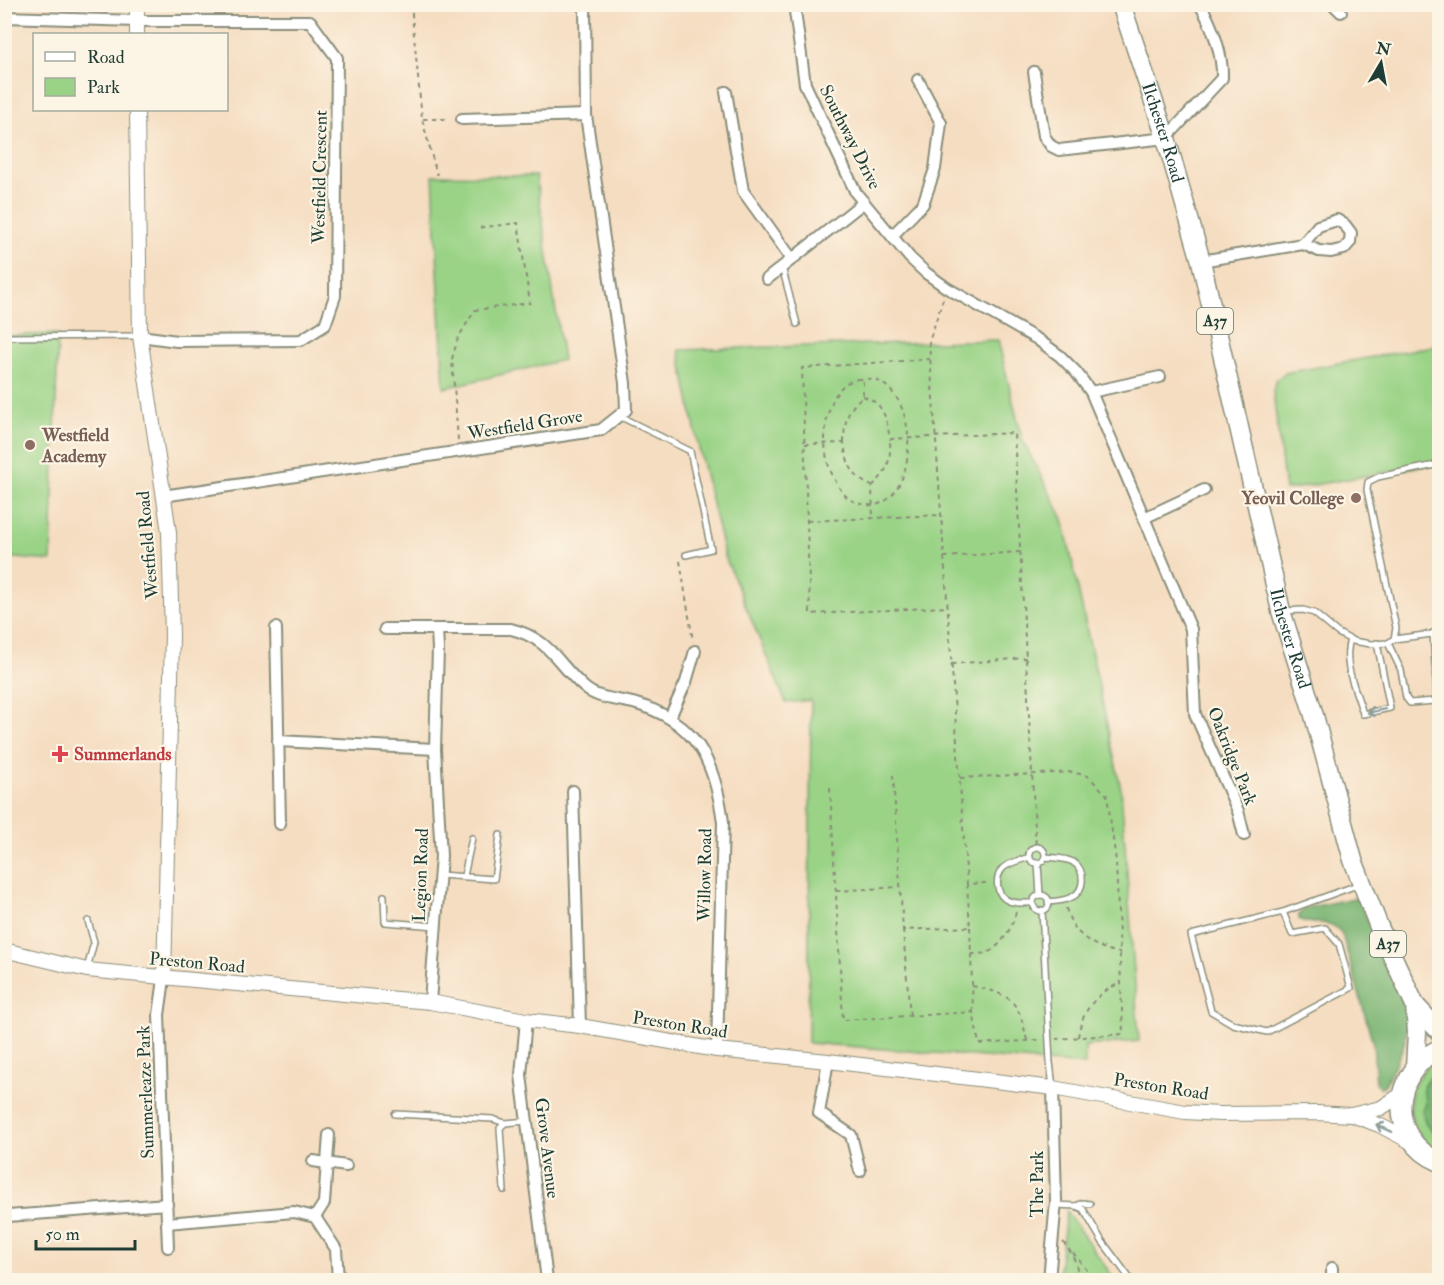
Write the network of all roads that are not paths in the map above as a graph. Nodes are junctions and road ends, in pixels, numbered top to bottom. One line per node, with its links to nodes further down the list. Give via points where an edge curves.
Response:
1 (137, 4): 7 (street)
2 (585, 4): 12 (street)
3 (794, 4): 17 (street, Southway Drive, via 805,84 856,194)
4 (1121, 4): 14 (highway, Ilchester Road / A37)
5 (1200, 4): 14 (street, via 1208,18 1222,78)
6 (4, 17): 7 (street)
7 (137, 28): 26 (street, Westfield Crescent, via 310,21 337,58 335,296 325,325 301,340 177,340)
8 (1034, 72): 14 (street, via 1044,136 1051,146 1059,150)
9 (918, 80): 18 (street, via 941,123 935,169 923,204)
10 (726, 92): 20 (street, via 743,191)
11 (137, 111): 26 (street, Westfield Road)
12 (586, 115): 13 (street); 29 (street, via 625,383 626,410)
13 (462, 119)
14 (1166, 138): 21 (highway, Ilchester Road / A37)
15 (1438, 180): 16 (lane)
16 (1440, 189)
17 (864, 202): 18 (street, Southway Drive); 20 (street)
18 (893, 235): 28 (street, Southway Drive, via 926,273 1060,356)
19 (1303, 244): 21 (street)
20 (792, 259): 22 (street)
21 (1201, 261): 35 (highway, Ilchester Road / A37)
22 (782, 267): 23 (street); 24 (lane)
23 (767, 279)
24 (796, 324)
25 (4, 336): 26 (lane)
26 (140, 336): 32 (street, Westfield Road)
27 (1160, 377): 28 (street)
28 (1090, 393): 33 (street, Southway Drive)
29 (619, 416): 32 (street, Westfield Grove, via 601,430); 34 (lane, via 690,451 711,549)
30 (1440, 464): 41 (lane, via 1368,482 1396,628)
31 (1204, 489): 33 (street)
32 (163, 496): 69 (street, Westfield Road, via 169,532 172,635)
33 (1144, 518): 50 (street, Oakridge Park, via 1191,629 1195,714 1238,812)
34 (686, 555)
35 (1281, 611): 40 (lane, via 1314,614); 58 (highway, Ilchester Road / A37)
36 (276, 628): 46 (street)
37 (385, 629): 38 (street, Willow Road)
38 (437, 630): 45 (street, Willow Road, via 511,629 527,633 542,642 585,688); 47 (street, Legion Road)
39 (1436, 633): 41 (lane); 43 (lane, via 1435,701 1410,703)
40 (1350, 639): 42 (lane); 42 (lane, one-way to 40, via 1390,708 1363,714 1350,679 1346,652)
41 (1394, 639): 43 (lane)
42 (1377, 643): 43 (lane)
43 (1388, 643)
44 (695, 651): 45 (street)
45 (670, 717): 76 (street, Willow Road, via 695,740 711,768 719,793 723,822)
46 (278, 741): 47 (street); 49 (street)
47 (435, 749): 56 (street, Legion Road)
48 (573, 790): 73 (street)
49 (280, 824)
50 (1244, 835)
51 (500, 836): 57 (lane, via 494,879)
52 (472, 838): 57 (lane)
53 (1030, 857): 54 (lane, via 1036,848 1043,850); 55 (lane); 62 (lane, via 1004,868 998,883 1004,898)
54 (1045, 857): 55 (lane); 61 (lane, via 1070,860 1082,876 1076,895)
55 (1038, 863): 59 (lane)
56 (439, 874): 57 (lane); 66 (street, Legion Road)
57 (464, 876)
58 (1361, 884): 64 (lane); 71 (highway, Ilchester Road / A37)
59 (1040, 895): 61 (lane); 62 (lane)
60 (384, 896): 66 (lane, via 385,922)
61 (1048, 902): 63 (lane)
62 (1033, 903): 63 (lane)
63 (1042, 910): 79 (lane)
64 (1283, 912): 64 (lane, via 1191,935 1211,1011 1233,1024 1267,1032 1351,988 1339,944 1325,928 1292,934)
65 (88, 921): 68 (lane, via 94,942)
66 (436, 926): 70 (street, Legion Road)
67 (4, 950): 68 (street, Preston Road)
68 (87, 970): 69 (street, Preston Road)
69 (164, 979): 70 (street, Preston Road); 93 (street, Summerleaze Park, via 159,1015)
70 (430, 1002): 72 (street, Preston Road)
71 (1415, 1005): 74 (highway, Ilchester Road / A37); 78 (highway, Ilchester Road / A37)
72 (526, 1020): 73 (street, Preston Road); 83 (street, Grove Avenue, via 521,1076)
73 (580, 1026): 76 (street, Preston Road)
74 (1440, 1032)
75 (1440, 1048): 78 (highway, A37)
76 (717, 1050): 77 (street, Preston Road)
77 (828, 1061): 79 (street, Preston Road); 91 (street, via 819,1113 851,1135)
78 (1415, 1067): 80 (highway, A37)
79 (1053, 1088): 82 (street, Preston Road, via 1185,1112); 95 (street, The Park)
80 (1402, 1094): 82 (street, Preston Road, via 1374,1111); 86 (highway, via 1403,1120)
81 (395, 1114): 84 (lane, via 493,1119)
82 (1351, 1114): 86 (street, Preston Road, one-way to 82)
83 (527, 1121): 84 (lane); 103 (street, Grove Avenue)
84 (505, 1123): 92 (lane, via 500,1128)
85 (329, 1136): 89 (street)
86 (1415, 1144): 88 (highway)
87 (313, 1161): 89 (street)
88 (1440, 1162)
89 (328, 1163): 90 (street); 98 (street, via 324,1203)
90 (346, 1166)
91 (860, 1171)
92 (504, 1190)
93 (167, 1204): 97 (street); 99 (street, Summerleaze Park)
94 (1090, 1204): 96 (lane)
95 (1056, 1205): 96 (lane); 104 (street, The Park)
96 (1076, 1206): 105 (lane, via 1083,1209)
97 (9, 1216)
98 (315, 1217): 99 (street, via 294,1212); 102 (street, via 336,1249)
99 (167, 1223): 100 (street, Summerleaze Park)
100 (168, 1247)
101 (1332, 1268): 106 (street)
102 (338, 1281)
103 (547, 1281)
104 (1048, 1281)
105 (1131, 1281)
106 (1332, 1281)

